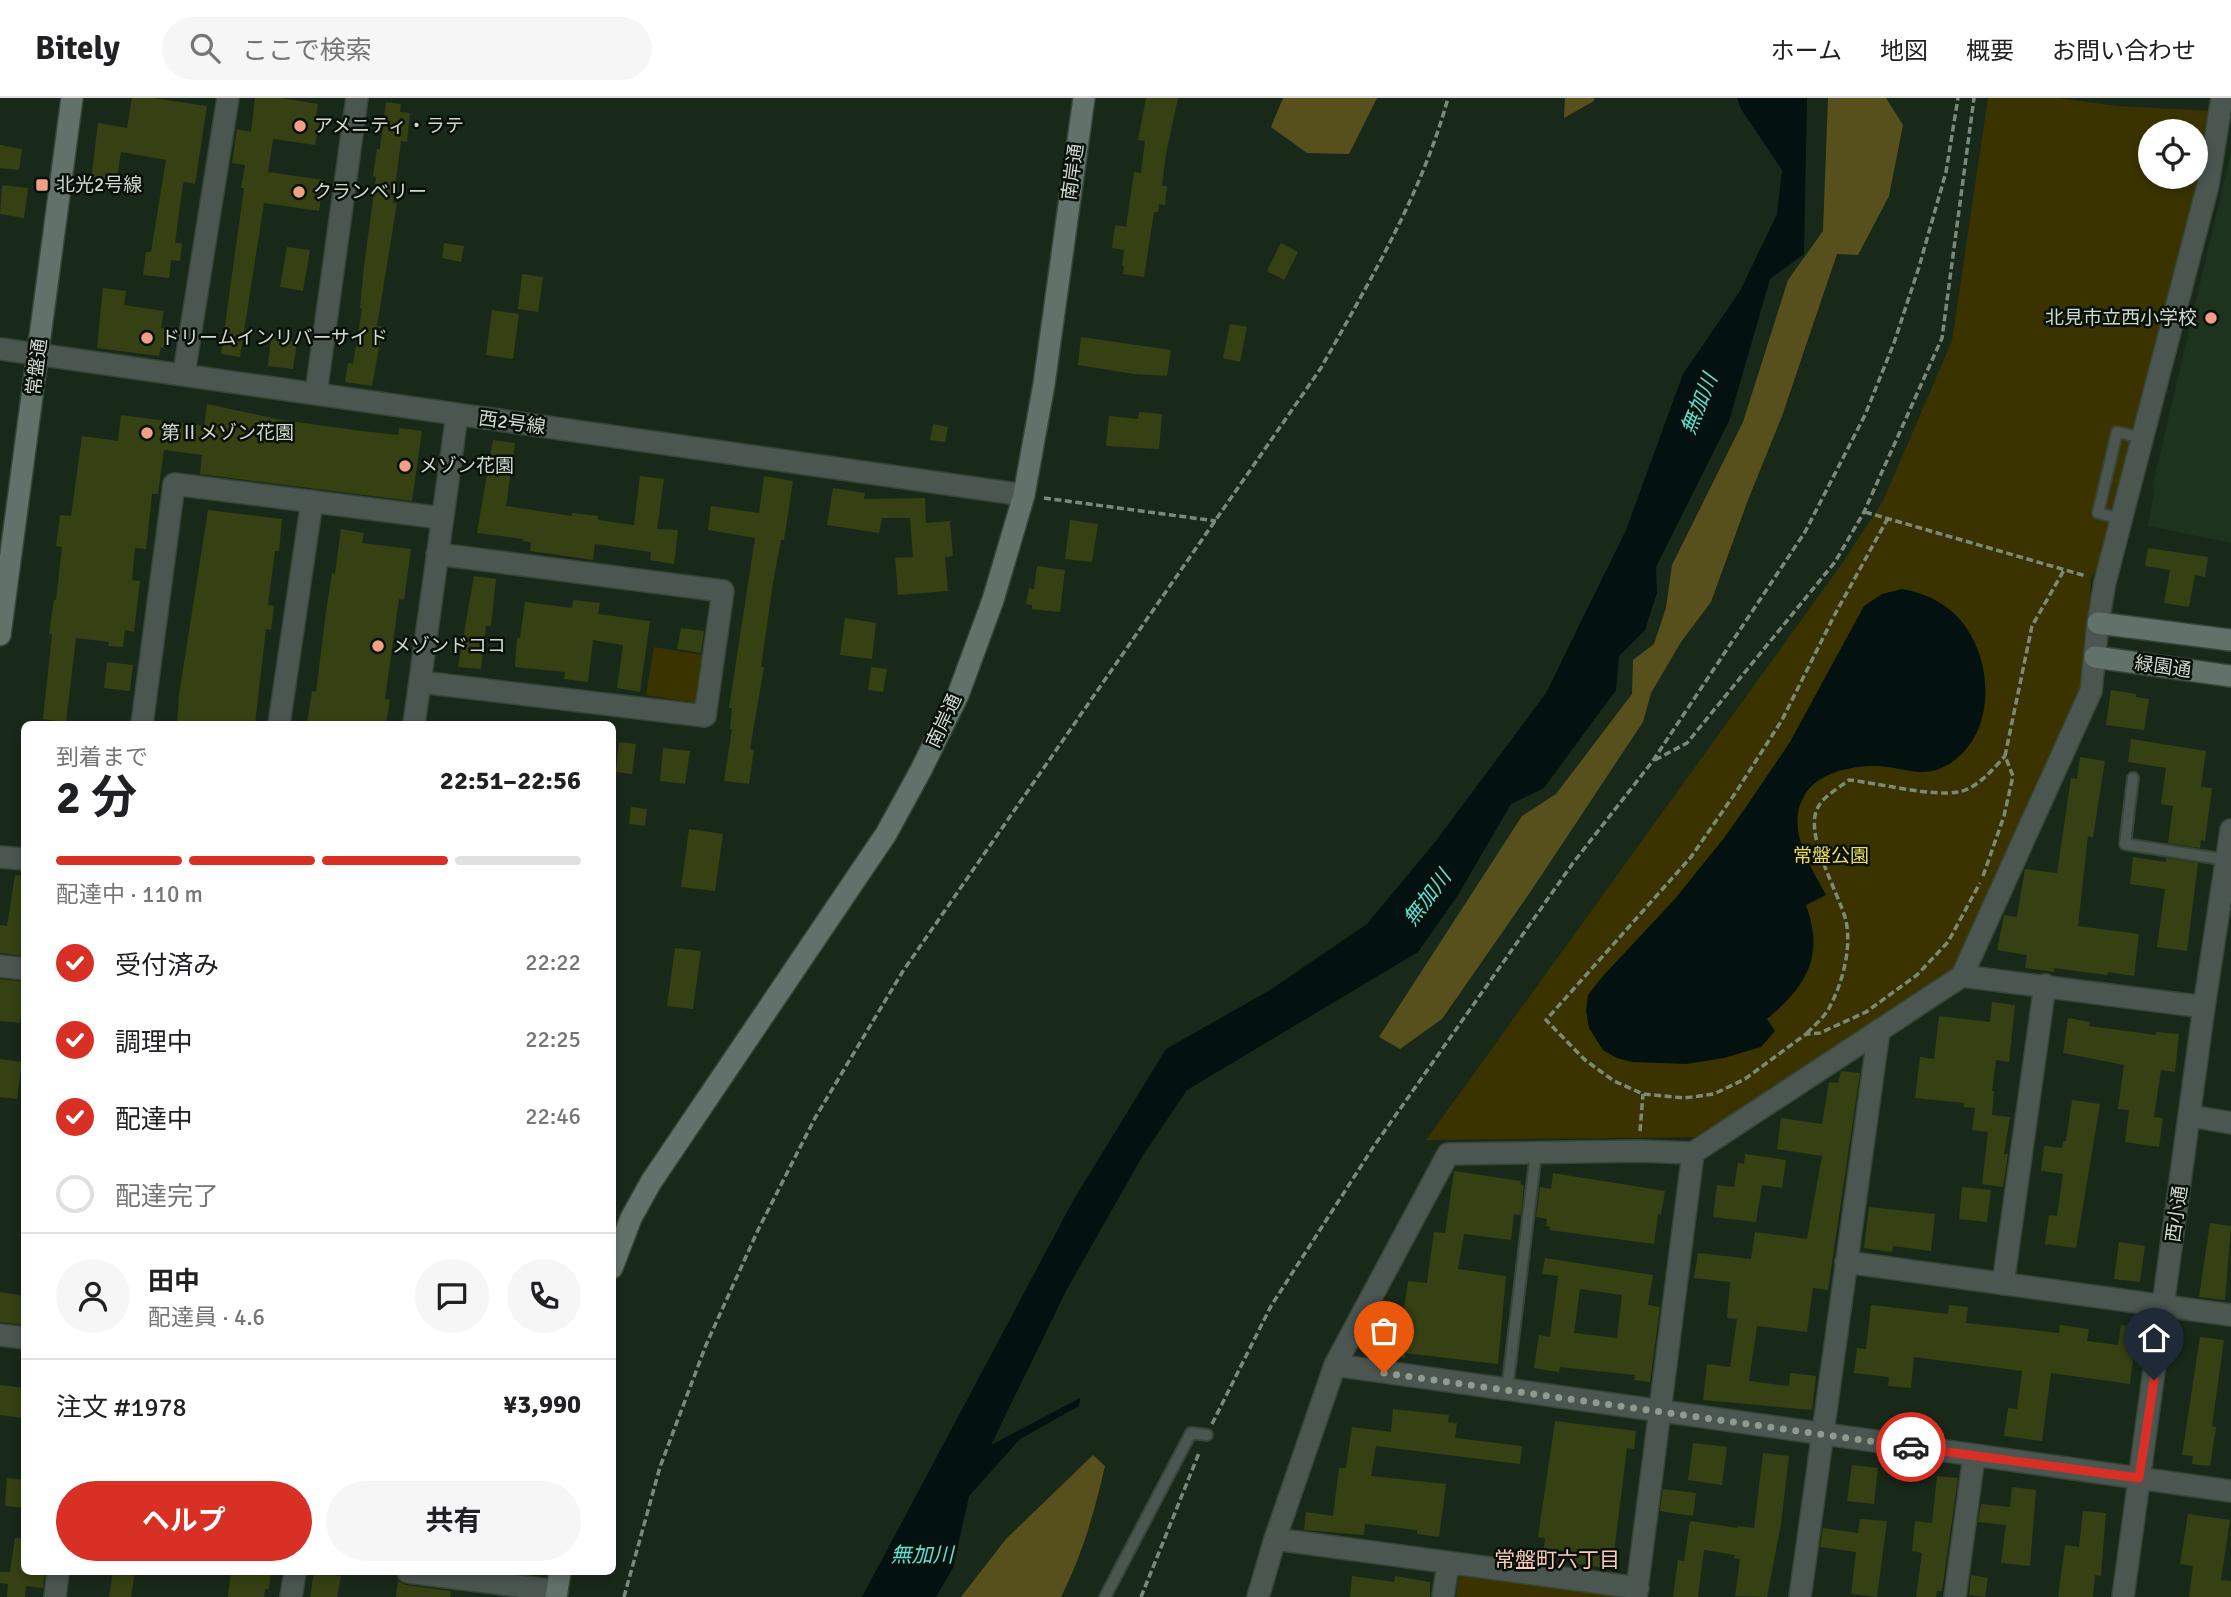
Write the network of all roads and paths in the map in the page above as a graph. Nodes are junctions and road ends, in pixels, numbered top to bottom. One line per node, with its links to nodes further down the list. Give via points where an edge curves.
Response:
1 (72, 98): 10 (main road, 常盤通)
2 (228, 98): 11 (street)
3 (357, 98): 12 (street)
4 (1084, 98): 14 (main road, 南岸通)
5 (1448, 98): 19 (path, via 1410,201 1372,278 1321,368)
6 (1958, 98): 33 (path, via 1946,172 1919,267 1865,415 1805,532)
7 (1974, 98): 16 (path, via 1942,338)
8 (2222, 98): 22 (street, via 2208,185)
9 (0, 349): 10 (street, 西2号線)
10 (39, 354): 11 (street, 西2号線); 24 (main road, 常盤通)
11 (184, 373): 12 (street, 西2号線)
12 (316, 393): 13 (street, 西2号線)
13 (457, 415): 14 (street, 西2号線); 17 (street)
14 (1024, 495): 19 (path); 52 (main road, 南岸通, via 958,695 921,770 886,834 651,1182)
15 (312, 501): 17 (street); 29 (street, via 174,484); 30 (street)
16 (1864, 512): 18 (path); 33 (path, via 1835,562 1687,743)
17 (442, 518): 20 (street)
18 (1888, 519): 21 (path); 46 (path, via 1782,720 1691,858 1546,1020 1585,1060)
19 (1216, 521): 76 (path, via 903,971 815,1118 706,1345 660,1467)
20 (437, 554): 28 (street); 28 (street, via 723,591 705,716)
21 (2064, 570): 22 (path); 32 (path, via 2032,626)
22 (2105, 582): 23 (street)
23 (2098, 623): 25 (main road, 緑園通); 26 (street)
24 (0, 635)
25 (2231, 640)
26 (2095, 657): 27 (main road, 緑園通); 41 (street, via 2091,691)
27 (2231, 676)
28 (419, 682): 31 (street)
29 (142, 721)
30 (279, 721)
31 (414, 721)
32 (2006, 756): 45 (path, via 2013,776 2004,816 1982,880 1948,942 1917,975 1866,1012); 45 (path, via 1983,779 1959,793 1849,780 1818,805 1814,824 1847,923 1847,954 1828,1011)
33 (1652, 762): 63 (path, via 1573,863 1374,1146 1270,1306)
34 (2133, 778): 38 (lane, via 2124,844)
35 (2231, 830): 38 (street, 西小通)
36 (0, 856): 37 (street)
37 (21, 859)
38 (2229, 860): 43 (street, 西小通)
39 (0, 966): 40 (street)
40 (21, 969)
41 (1962, 976): 42 (street); 44 (street)
42 (2045, 985): 43 (street); 54 (street)
43 (2204, 1007): 47 (street, 西小通)
44 (1879, 1030): 51 (street); 53 (street)
45 (1806, 1034): 46 (path, via 1745,1079 1714,1094 1684,1098)
46 (1643, 1094): 49 (path)
47 (2191, 1116): 48 (street); 55 (street, 西小通)
48 (2231, 1123)
49 (1639, 1151): 50 (street); 51 (street)
50 (1536, 1153): 59 (street, via 1448,1154); 60 (lane)
51 (1693, 1153): 61 (street)
52 (616, 1257)
53 (1846, 1262): 54 (street); 62 (street)
54 (2003, 1284): 55 (street)
55 (2165, 1306): 56 (street); 65 (street, 西小通)
56 (2231, 1315)
57 (0, 1335): 58 (street)
58 (21, 1338)
59 (1335, 1366): 60 (street); 67 (street)
60 (1507, 1390): 61 (street)
61 (1661, 1412): 62 (street); 73 (street)
62 (1822, 1433): 64 (street); 81 (street)
63 (1207, 1435): 77 (lane, via 1191,1433); 78 (path)
64 (1974, 1456): 65 (street); 82 (street)
65 (2139, 1478): 66 (street); 83 (street, 西小通)
66 (2231, 1491)
67 (1275, 1539): 68 (street); 79 (street)
68 (1448, 1564): 73 (street); 80 (street)
69 (58, 1575): 74 (street)
70 (295, 1575): 75 (street)
71 (440, 1575): 72 (street)
72 (557, 1586)
73 (1637, 1593)
74 (54, 1597)
75 (291, 1597)
76 (624, 1597)
77 (1105, 1597)
78 (1140, 1597)
79 (1258, 1597)
80 (1443, 1597)
81 (1800, 1597)
82 (1955, 1597)
83 (2123, 1597)

